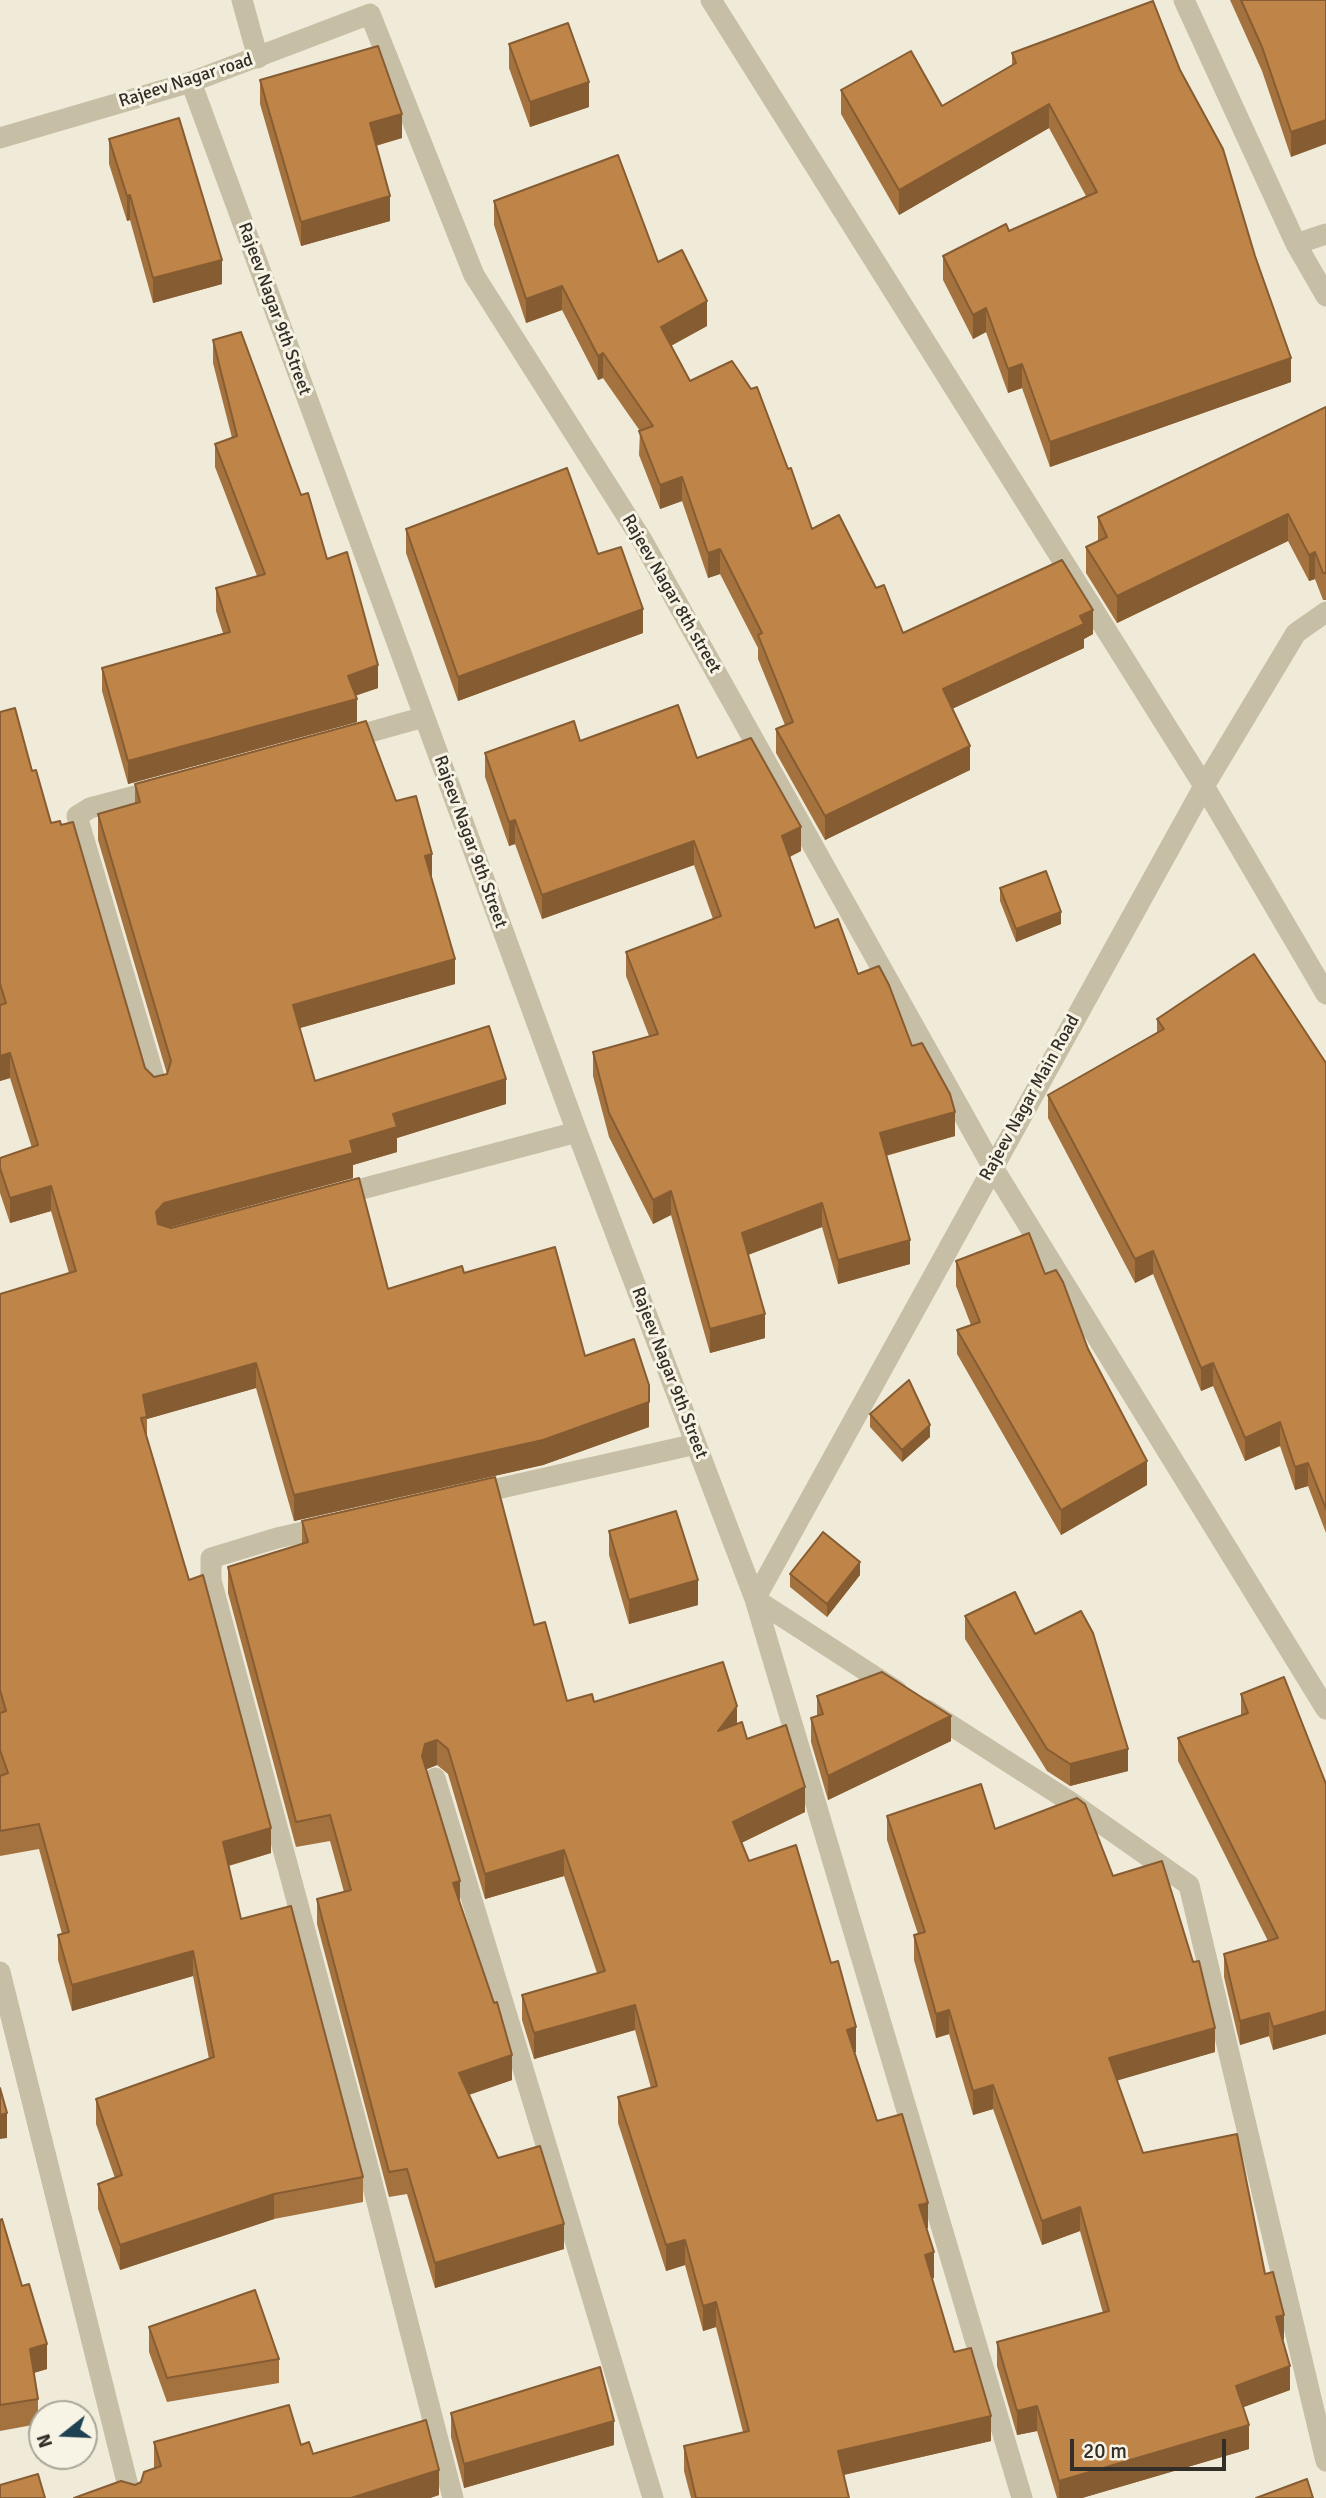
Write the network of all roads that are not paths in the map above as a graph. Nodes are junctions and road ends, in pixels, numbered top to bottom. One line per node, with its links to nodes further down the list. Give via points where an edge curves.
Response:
1 (242, 0): 5 (street)
2 (711, 0): 15 (street)
3 (1184, 0): 9 (street)
4 (370, 14): 5 (street, Rajeev Nagar road); 19 (street, Rajeev Nagar 8th street, via 474,275 642,540)
5 (258, 58): 6 (street, Rajeev Nagar road)
6 (191, 82): 7 (street, Rajeev Nagar road); 12 (street, Rajeev Nagar 9th Street)
7 (0, 138)
8 (1326, 234): 9 (street)
9 (1296, 244): 10 (street)
10 (1326, 296)
11 (1326, 612): 15 (street, Rajeev Nagar Main Road, via 1296,633)
12 (424, 717): 13 (street); 18 (street, Rajeev Nagar 9th Street)
13 (318, 746)
14 (184, 783): 17 (street, via 90,808 77,816)
15 (1204, 786): 16 (street); 19 (street, Rajeev Nagar Main Road)
16 (1326, 994)
17 (158, 1090)
18 (577, 1132): 20 (street); 21 (street, Rajeev Nagar 9th Street)
19 (992, 1166): 24 (street, Rajeev Nagar Main Road); 25 (street, Rajeev Nagar 8th street)
20 (313, 1202)
21 (696, 1444): 22 (street); 24 (street, Rajeev Nagar 9th Street)
22 (448, 1500)
23 (356, 1521): 30 (street, via 211,1558 211,1580)
24 (755, 1599): 28 (street, via 1069,1801 1189,1885); 32 (street, Rajeev Nagar 9th Street)
25 (1326, 1709)
26 (435, 1778): 31 (street)
27 (0, 1972): 29 (street)
28 (1326, 2461)
29 (131, 2498)
30 (453, 2498)
31 (653, 2498)
32 (1022, 2498)

